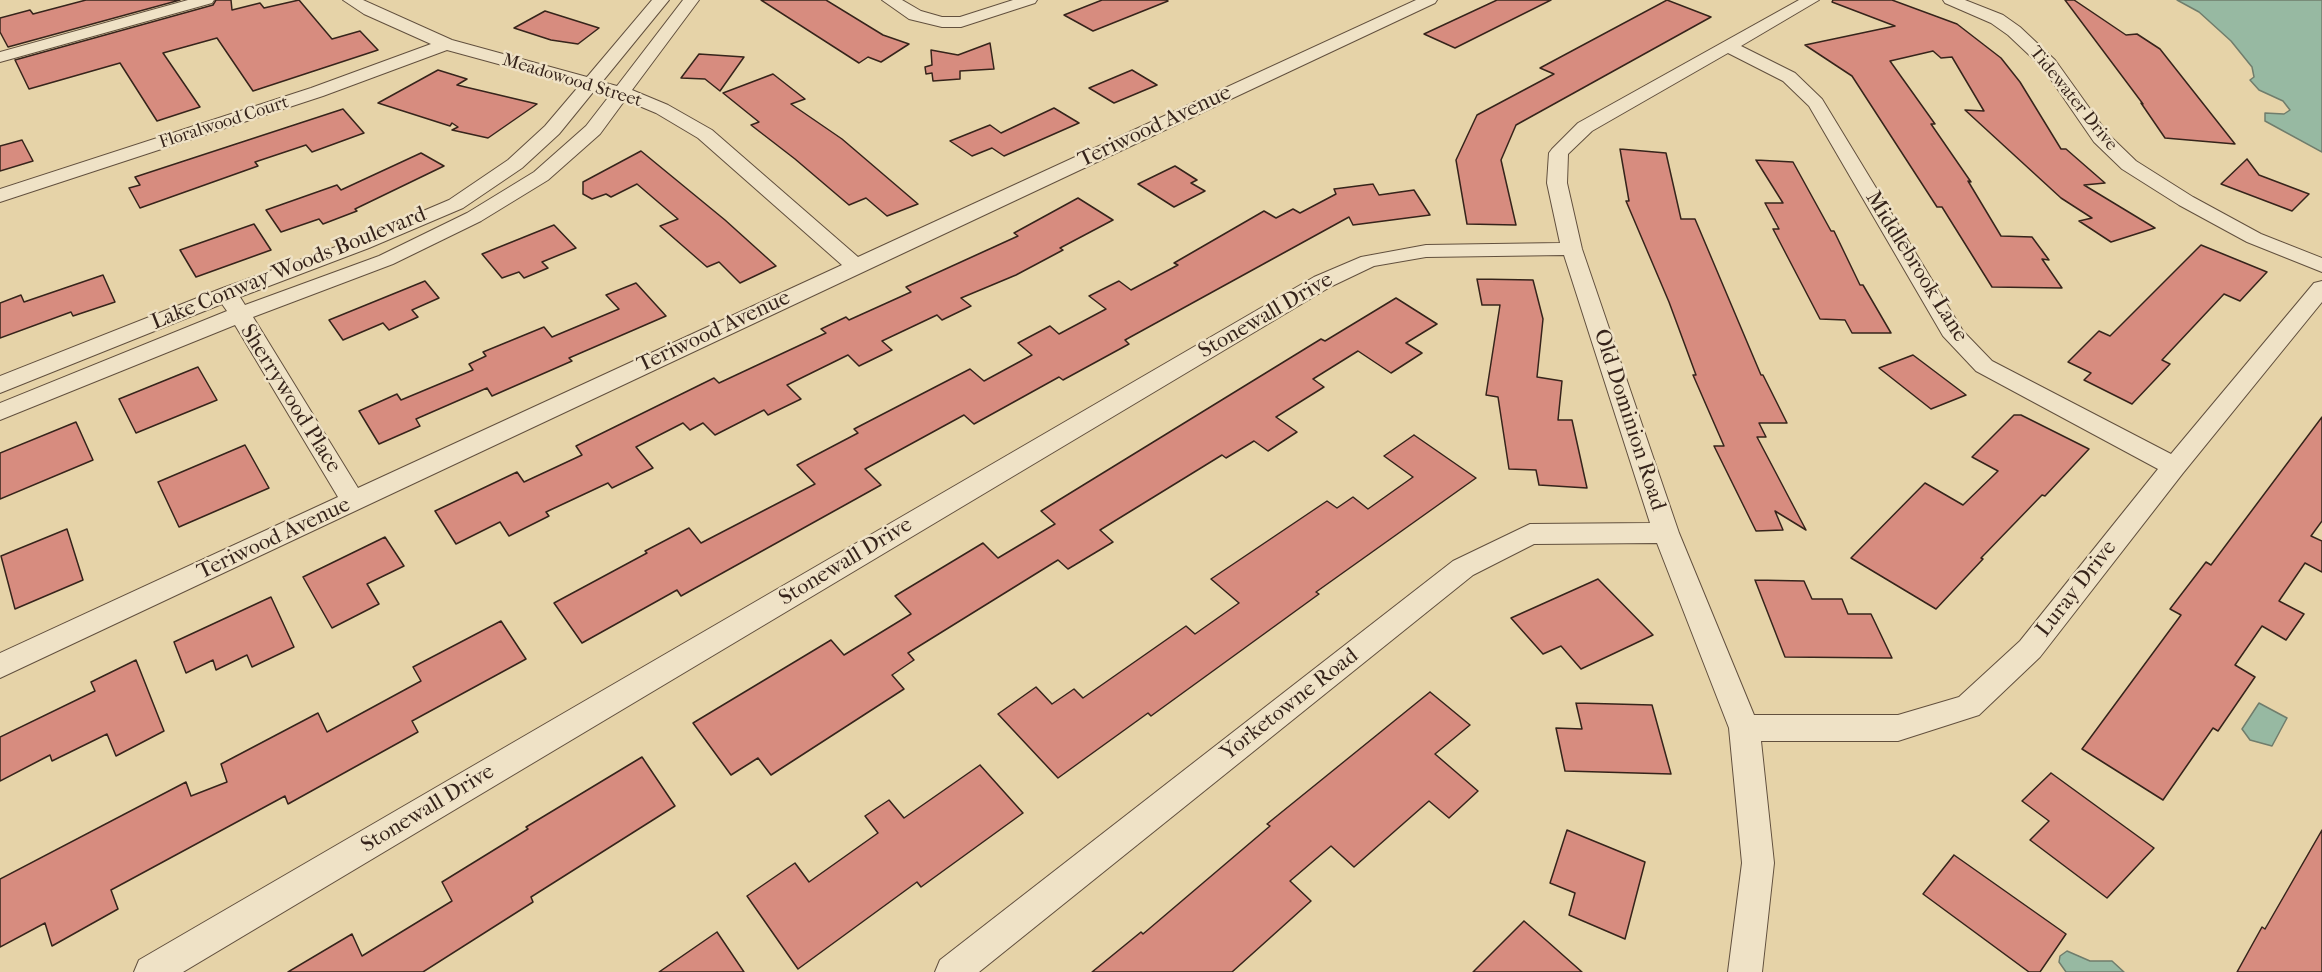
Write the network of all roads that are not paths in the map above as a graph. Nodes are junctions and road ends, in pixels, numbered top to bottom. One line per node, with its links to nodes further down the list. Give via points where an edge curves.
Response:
1 (206, 0): 12 (street)
2 (351, 0): 10 (street, Meadowood Street)
3 (661, 0): 13 (street, Lake Conway Woods Boulevard)
4 (691, 0): 14 (street, Lake Conway Woods Boulevard)
5 (890, 0): 6 (street, via 915,15 942,22 961,22)
6 (1029, 0)
7 (1429, 0): 17 (street, Teriwood Avenue)
8 (1811, 0): 11 (street, Old Dominion Road)
9 (1951, 0): 18 (street, Tidewater Drive, via 1997,19 2014,31 2049,64 2101,138 2129,165 2254,237)
10 (446, 44): 13 (street, Meadowood Street); 15 (street, Floralwood Court, via 317,92)
11 (1727, 46): 16 (street, Old Dominion Road, via 1585,127 1559,153 1557,183); 23 (street, Middlebrook Lane, via 1789,77 1816,103 1954,336 1984,366)
12 (0, 57)
13 (592, 84): 14 (street, Meadowood Street); 20 (street, Lake Conway Woods Boulevard, via 552,130 515,164 456,204)
14 (623, 93): 17 (street, Meadowood Street, via 662,109 705,135); 20 (street, Lake Conway Woods Boulevard, via 593,129 541,176 474,217 386,261)
15 (0, 196)
16 (1572, 249): 25 (street, Old Dominion Road); 28 (street, Stonewall Drive, via 1426,251 1368,261 1322,282)
17 (856, 266): 24 (street, Teriwood Avenue)
18 (2322, 266)
19 (2322, 288): 23 (street, Luray Drive)
20 (233, 304): 21 (street, Lake Conway Woods Boulevard); 22 (street, Lake Conway Woods Boulevard); 24 (street, Sherrywood Place)
21 (0, 385)
22 (0, 412)
23 (2174, 467): 27 (street, Luray Drive, via 2030,649 1970,706 1898,728)
24 (354, 502): 26 (street, Teriwood Avenue)
25 (1666, 533): 27 (street, Old Dominion Road); 29 (street, Yorketowne Road, via 1530,534 1463,568)
26 (0, 666)
27 (1744, 728): 30 (street, Old Dominion Road, via 1758,863)
28 (151, 972)
29 (952, 972)
30 (1745, 972)

